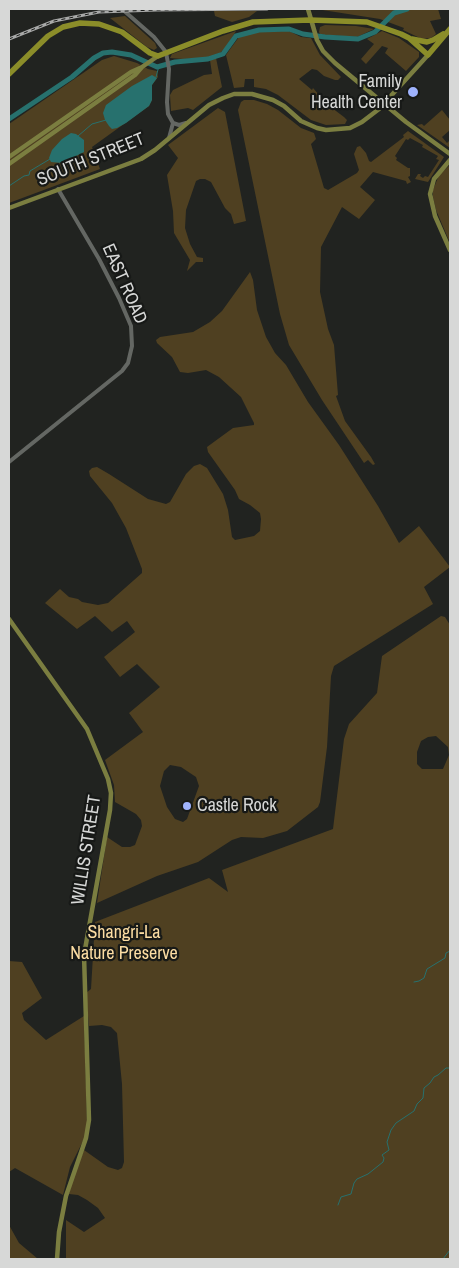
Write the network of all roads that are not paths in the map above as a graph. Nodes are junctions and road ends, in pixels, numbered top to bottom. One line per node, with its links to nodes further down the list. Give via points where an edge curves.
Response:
1 (122, 9): 6 (street)
2 (308, 9): 3 (main road)
3 (310, 20): 5 (highway, via 369,23); 6 (highway, via 253,22); 11 (main road, via 323,51)
4 (450, 28): 5 (highway, via 433,40); 7 (highway)
5 (409, 38): 7 (highway)
6 (166, 52): 8 (highway); 12 (street, via 168,114)
7 (428, 55): 11 (main road, SOUTH STREET)
8 (158, 56): 9 (main road); 10 (highway, via 122,32 98,24 80,23 63,27 48,36)
9 (141, 68): 16 (main road); 18 (main road)
10 (9, 74)
11 (384, 104): 13 (main road, SOUTH STREET, via 371,117 350,128 326,130 310,126 273,100 234,94 215,101); 15 (main road)
12 (173, 123): 13 (street); 14 (street)
13 (186, 124): 14 (main road, SOUTH STREET)
14 (169, 138): 19 (main road, SOUTH STREET, via 141,159)
15 (450, 154)
16 (9, 157)
17 (450, 160): 21 (main road, via 434,179 430,194)
18 (9, 164)
19 (58, 189): 20 (main road, SOUTH STREET); 22 (street, EAST ROAD, via 99,258 122,305 132,330 132,346 128,363 122,371)
20 (9, 208)
21 (450, 250)
22 (9, 462)
23 (9, 619): 24 (main road, WILLIS STREET, via 91,736 111,793 84,955 89,1120 65,1201)
24 (57, 1259)

